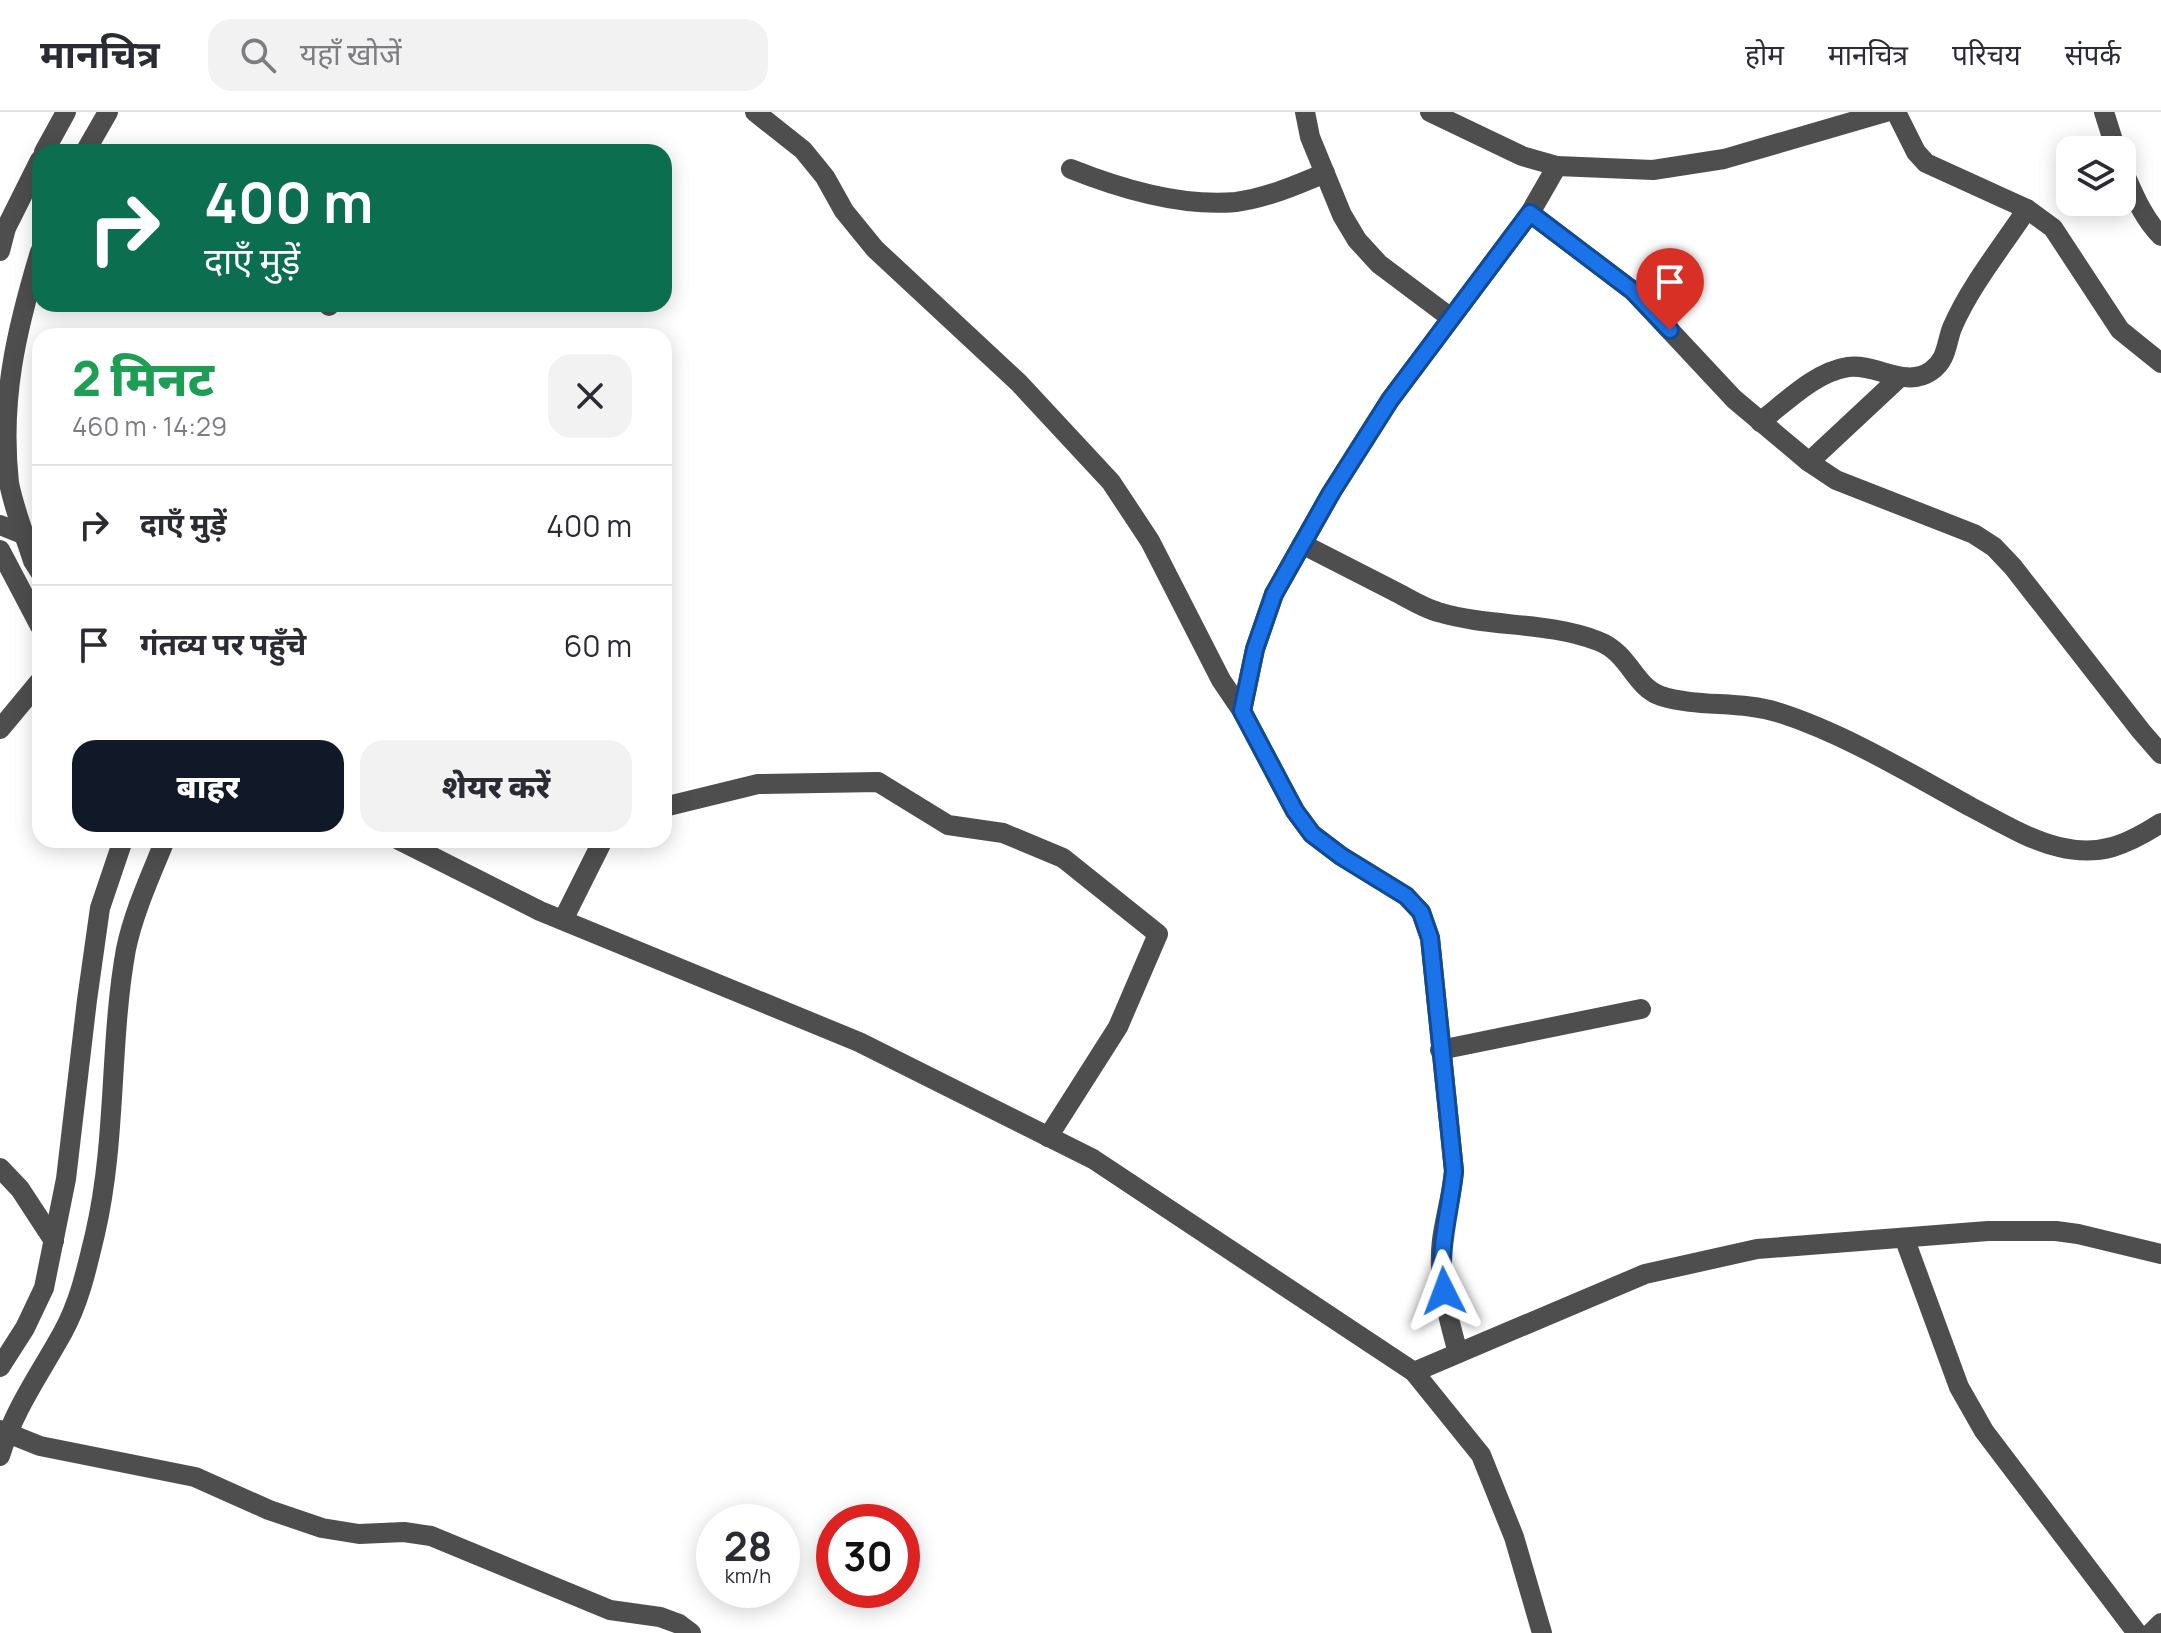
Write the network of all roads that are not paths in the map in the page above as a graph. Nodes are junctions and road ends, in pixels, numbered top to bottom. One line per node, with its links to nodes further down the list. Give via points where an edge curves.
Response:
1 (66, 112): 10 (street)
2 (108, 112): 11 (street)
3 (755, 112): 34 (street, via 803,150 875,249 1019,383 1111,482 1150,541)
4 (1305, 112): 14 (street)
5 (1430, 112): 12 (street, via 1522,156)
6 (1886, 112): 12 (street, via 1724,159 1653,170)
7 (1896, 112): 17 (street, via 1926,163)
8 (2104, 112): 9 (street)
9 (2112, 136)
10 (48, 144)
11 (95, 144)
12 (1557, 166): 18 (street)
13 (1071, 169): 14 (street, via 1103,182 1206,203 1239,201)
14 (1325, 173): 22 (street, via 1357,240 1379,264)
15 (32, 176): 20 (street)
16 (2136, 198): 19 (street)
17 (2027, 209): 23 (street, via 2053,228 2120,330); 24 (street, via 1961,310 1941,362 1917,377)
18 (1530, 213): 22 (street); 25 (street, via 1633,291)
19 (2161, 236)
20 (0, 251)
21 (32, 278): 28 (street, via 13,341 3,415 9,485)
22 (1451, 318): 29 (street, via 1390,400)
23 (2161, 363)
24 (1900, 377): 25 (street, via 1867,366 1832,371); 26 (street)
25 (1760, 422): 26 (street)
26 (1809, 462): 36 (street, via 1836,480 1974,534 1994,547)
27 (0, 525): 28 (street)
28 (25, 535): 31 (street)
29 (1302, 544): 34 (street, via 1274,594); 38 (street, via 1435,612 1560,629 1602,642 1621,653 1656,694 1780,713 2056,847 2105,850 2131,842)
30 (0, 550): 32 (street)
31 (32, 552)
32 (32, 611)
33 (32, 691): 35 (street)
34 (1242, 711): 45 (street, via 1312,834 1406,896 1421,912 1430,938)
35 (0, 729)
36 (2161, 754)
37 (672, 805): 46 (street, via 758,784 878,782 948,825 1003,833 1063,858 1158,934 1118,1027)
38 (2161, 823)
39 (120, 848): 49 (street, via 100,908)
40 (162, 848): 54 (street, via 126,949 107,1160 83,1285 64,1330)
41 (415, 848): 43 (street)
42 (599, 848): 43 (street)
43 (563, 920): 46 (street, via 859,1042)
44 (1641, 1009): 45 (street)
45 (1440, 1050): 51 (street, via 1454,1171 1441,1271)
46 (1048, 1137): 53 (street, via 1093,1159)
47 (0, 1168): 49 (street)
48 (1905, 1240): 50 (street, via 1988,1231 2056,1231); 51 (street, via 1757,1249 1687,1263 1645,1274); 59 (street, via 1970,1408)
49 (54, 1241): 52 (street, via 44,1288)
50 (2161, 1254)
51 (1458, 1353): 53 (street)
52 (0, 1367)
53 (1414, 1372): 58 (street, via 1481,1455 1514,1537)
54 (4, 1431): 55 (street); 57 (street, via 40,1446 195,1477 322,1528 431,1536 610,1610 660,1617)
55 (0, 1456)
56 (2161, 1623): 60 (street)
57 (691, 1633)
58 (1542, 1633)
59 (2137, 1633)
60 (2151, 1633)

